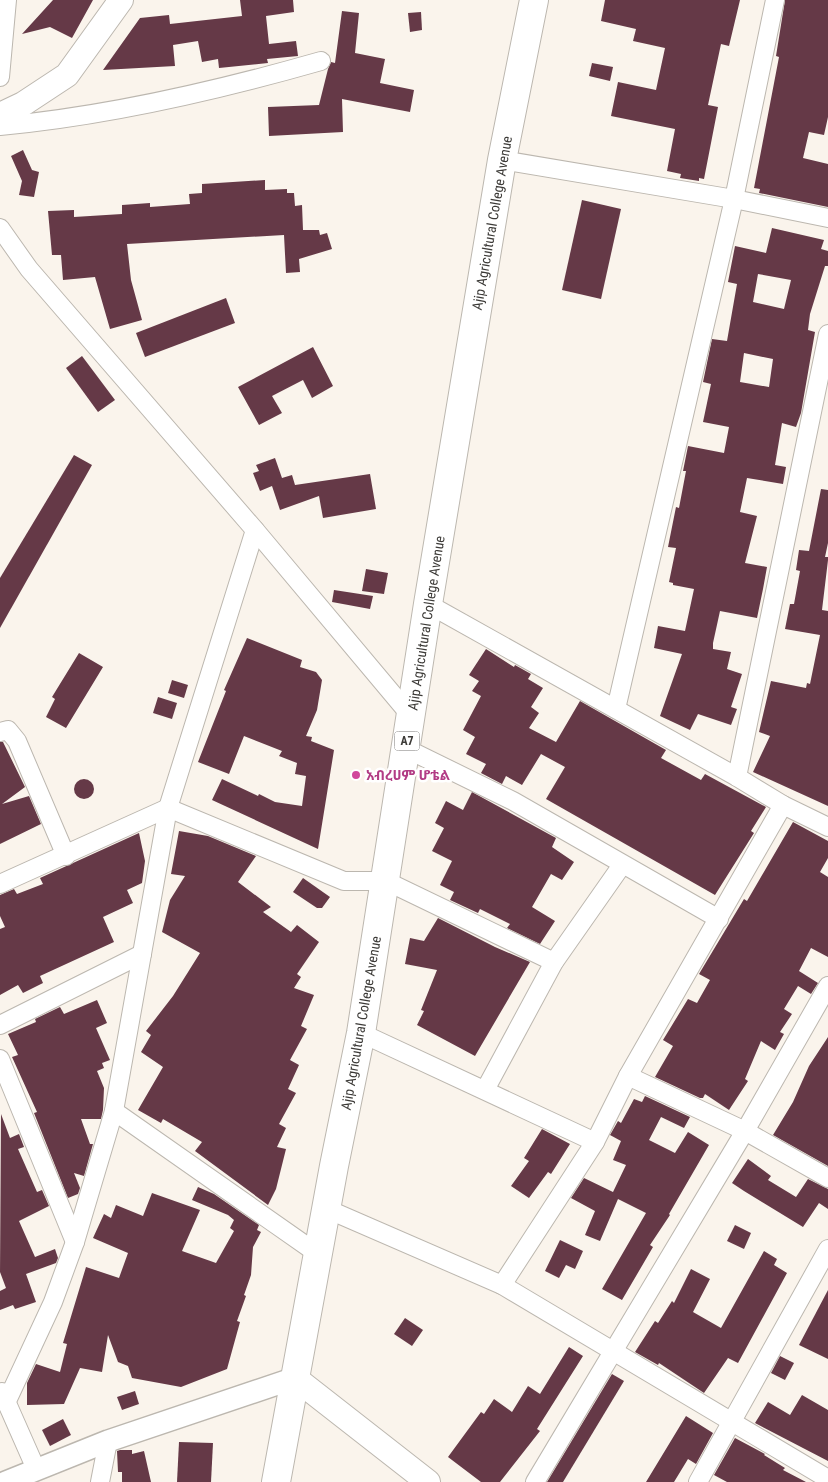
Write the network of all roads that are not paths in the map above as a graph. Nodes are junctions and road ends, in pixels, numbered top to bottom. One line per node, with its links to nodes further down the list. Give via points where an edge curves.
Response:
1 (8, 0): 6 (street)
2 (121, 0): 7 (main road, via 67,75)
3 (534, 0): 9 (main road, Ajip Agricultural College Avenue / A7)
4 (775, 0): 10 (street)
5 (321, 61): 8 (street, via 236,86 65,120)
6 (0, 76)
7 (0, 115)
8 (0, 126)
9 (502, 160): 10 (street); 15 (main road, Ajip Agricultural College Avenue / A7)
10 (734, 199): 11 (street); 16 (street)
11 (828, 218)
12 (0, 228): 14 (street, via 29,269)
13 (828, 334): 20 (street)
14 (255, 530): 17 (street); 22 (street)
15 (428, 604): 16 (street); 17 (main road, Ajip Agricultural College Avenue / A7)
16 (616, 709): 20 (street)
17 (411, 716): 19 (main road, Ajip Agricultural College Avenue / A7)
18 (0, 732): 24 (street, via 8,730 17,741)
19 (406, 748): 25 (street, via 514,802); 26 (main road, Ajip Agricultural College Avenue / A7)
20 (737, 777): 21 (street)
21 (783, 805): 23 (street); 28 (street)
22 (168, 808): 24 (street); 26 (street, via 344,882); 29 (street)
23 (828, 827)
24 (66, 856): 27 (street)
25 (622, 865): 28 (street); 30 (street)
26 (386, 881): 30 (street); 33 (main road, Ajip Agricultural College Avenue / A7)
27 (0, 884)
28 (719, 919): 35 (street)
29 (142, 954): 32 (street); 37 (street)
30 (554, 962): 36 (street)
31 (828, 986): 38 (street)
32 (0, 1025)
33 (361, 1033): 36 (street); 41 (main road, Ajip Agricultural College Avenue / A7)
34 (0, 1059): 42 (street)
35 (628, 1076): 38 (street); 39 (street)
36 (485, 1090): 39 (street)
37 (114, 1110): 42 (street); 44 (street)
38 (744, 1131): 40 (street); 46 (street)
39 (595, 1142): 45 (street)
40 (828, 1178)
41 (326, 1209): 44 (main road, Ajip Agricultural College Avenue / A7); 45 (street)
42 (75, 1242): 48 (street, via 53,1302)
43 (828, 1249): 49 (street)
44 (318, 1254): 47 (main road, Ajip Agricultural College Avenue / A7)
45 (502, 1285): 46 (street)
46 (614, 1350): 49 (street); 57 (street)
47 (295, 1378): 50 (street); 55 (main road, Ajip Agricultural College Avenue / A7); 56 (main road)
48 (3, 1395): 51 (street)
49 (733, 1421): 52 (street); 58 (street)
50 (108, 1441): 51 (street); 54 (street)
51 (36, 1469): 53 (street)
52 (828, 1479)
53 (6, 1482)
54 (100, 1482)
55 (276, 1482)
56 (428, 1482)
57 (535, 1482)
58 (698, 1482)

